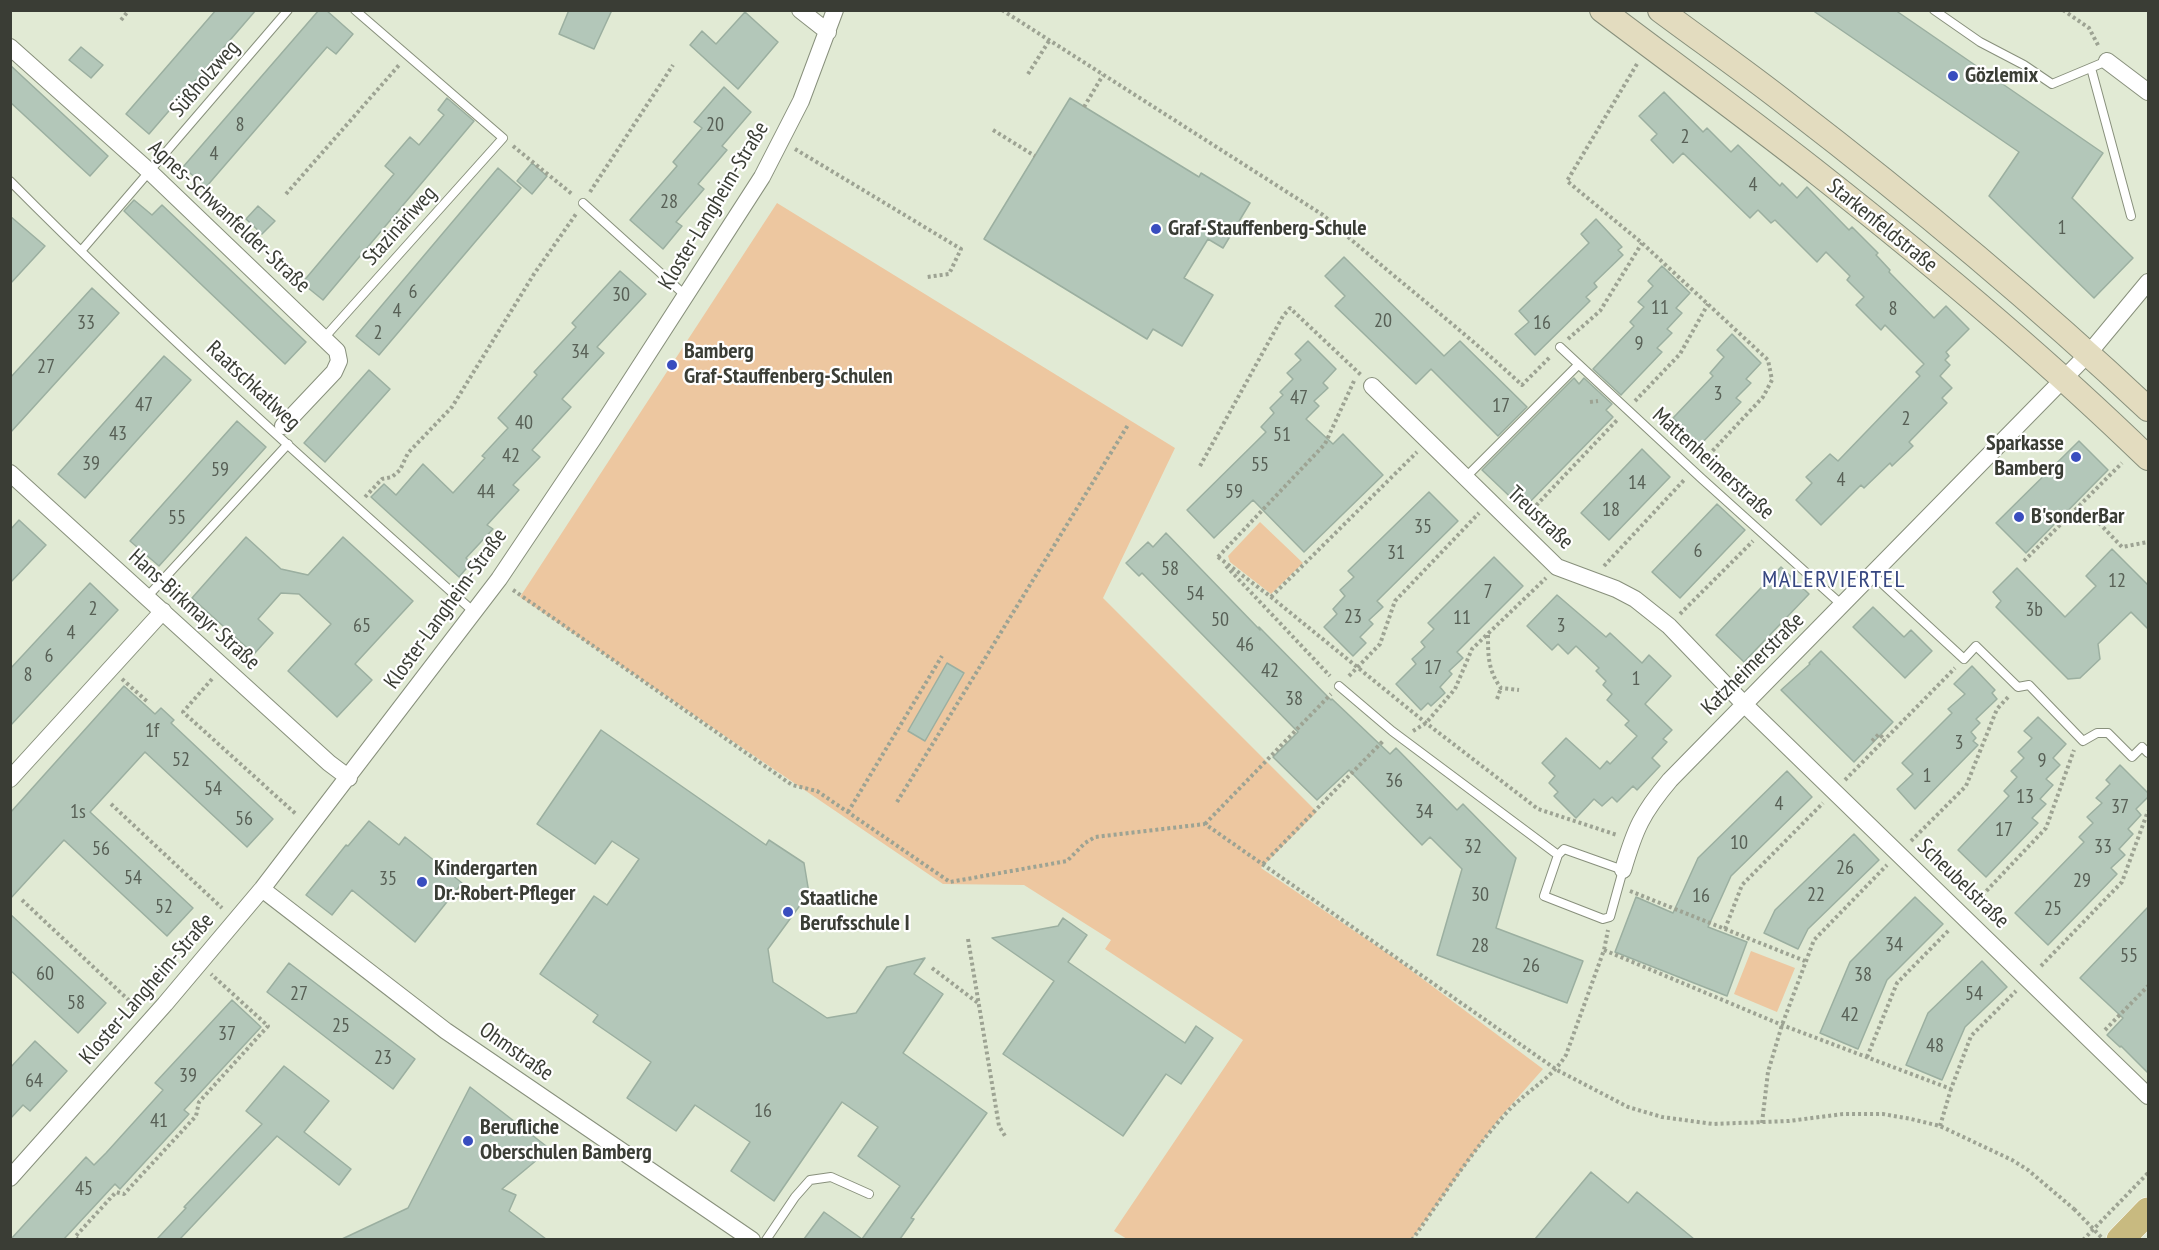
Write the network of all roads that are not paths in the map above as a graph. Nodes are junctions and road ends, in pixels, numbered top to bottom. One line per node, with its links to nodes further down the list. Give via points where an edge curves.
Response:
1 (288, 10): 13 (lane, Süßholzweg)
2 (355, 10): 20 (lane, Stazinäriweg, via 503,138)
3 (800, 10): 8 (street)
4 (835, 10): 8 (street, Kloster-Langheim-Straße)
5 (1602, 10): 24 (street, Starkenfeldstraße, via 1819,174)
6 (1660, 10): 22 (street, Starkenfeldstraße, via 1788,104)
7 (1934, 10): 11 (lane, via 2052,84)
8 (828, 32): 19 (street, Kloster-Langheim-Straße, via 801,101 762,177)
9 (10, 47): 13 (street, Agnes-Schwanfelder-Straße)
10 (2107, 62): 11 (lane); 12 (street)
11 (2091, 68): 16 (lane)
12 (2148, 92)
13 (149, 171): 17 (lane, Süßholzweg); 20 (street, Agnes-Schwanfelder-Straße)
14 (10, 181): 17 (lane, Raatschkatlweg)
15 (583, 203): 19 (lane)
16 (2131, 216)
17 (81, 251): 27 (lane, Raatschkatlweg)
18 (2148, 282): 22 (street, Katzheimerstraße)
19 (686, 296): 36 (street, Kloster-Langheim-Straße)
20 (324, 338): 27 (street, Agnes-Schwanfelder-Straße, via 337,351 339,361 334,372)
21 (1560, 347): 23 (lane, Mattenheimerstraße)
22 (2089, 352): 24 (street, Katzheimerstraße); 26 (street, Starkenfeldstraße)
23 (1578, 365): 31 (lane); 34 (lane, Mattenheimerstraße)
24 (2063, 379): 29 (street, Starkenfeldstraße); 32 (street, Katzheimerstraße)
25 (1372, 386): 31 (street, Treustraße)
26 (2148, 409)
27 (280, 429): 28 (lane, Raatschkatlweg)
28 (288, 444): 33 (lane); 36 (lane, Raatschkatlweg)
29 (2148, 458)
30 (10, 474): 33 (street, Hans-Birkmayr-Straße)
31 (1465, 478): 38 (street, Treustraße, via 1557,567 1635,599 1669,626)
32 (1873, 575): 34 (street, Katzheimerstraße); 39 (lane, via 1964,659 1976,646 2018,687 2029,685 2083,741 2097,733 2108,733 2132,757 2142,747)
33 (147, 597): 35 (street, Hans-Birkmayr-Straße)
34 (1843, 606): 38 (street, Katzheimerstraße)
35 (163, 611): 40 (street, Hans-Birkmayr-Straße); 41 (street)
36 (475, 612): 40 (street, Kloster-Langheim-Straße)
37 (1339, 686): 42 (lane, via 1392,731)
38 (1745, 705): 43 (street, Katzheimerstraße, via 1650,803 1639,821); 45 (street, Scheubelstraße)
39 (2148, 753)
40 (349, 778): 44 (street, Kloster-Langheim-Straße)
41 (10, 779)
42 (1558, 855): 43 (lane, via 1564,849); 43 (lane, via 1544,896 1603,919 1610,917)
43 (1620, 878)
44 (262, 890): 46 (street, Kloster-Langheim-Straße); 49 (street, Ohmstraße, via 446,1031)
45 (2148, 1096)
46 (10, 1178)
47 (868, 1194): 50 (lane, via 831,1177 810,1180)
48 (2148, 1211): 51 (main road)
49 (752, 1239)
50 (766, 1239)
51 (2120, 1239)

